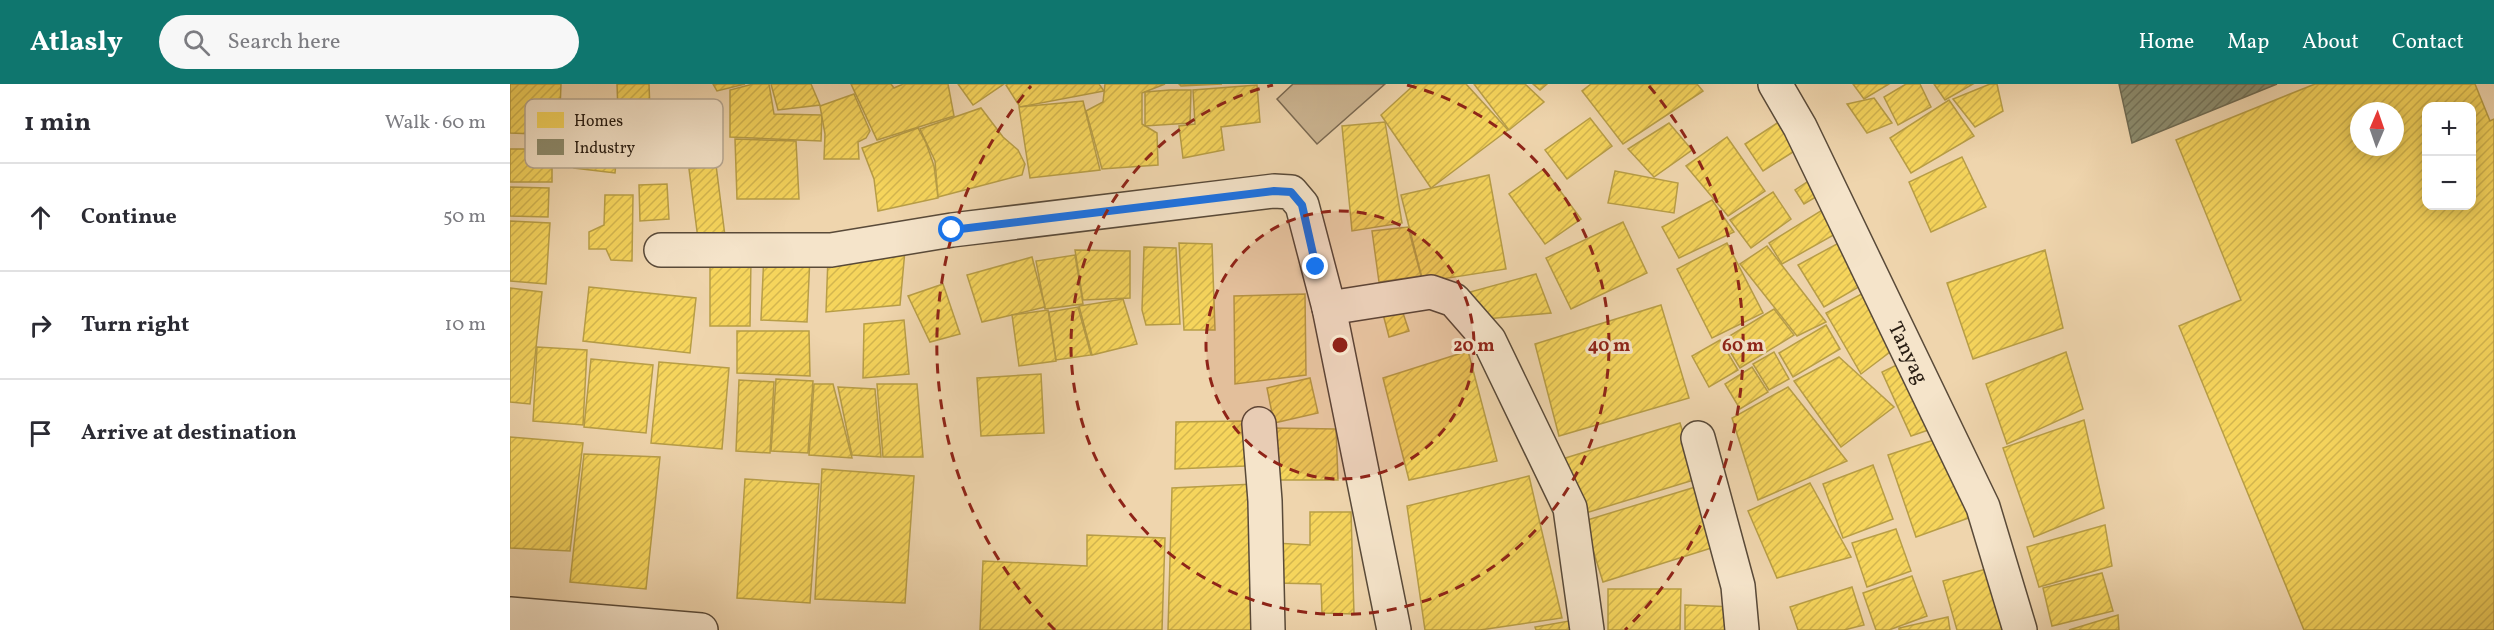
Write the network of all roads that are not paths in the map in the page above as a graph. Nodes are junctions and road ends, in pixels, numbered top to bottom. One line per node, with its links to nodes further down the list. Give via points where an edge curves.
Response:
1 (1775, 84): 12 (street, Tanyag, via 1800,127 1983,507)
2 (661, 250): 3 (street, via 831,250 952,230 1291,192 1302,205)
3 (1329, 308): 9 (street); 10 (street, via 1431,292 1454,300 1489,340 1570,508)
4 (1259, 424): 8 (street)
5 (1698, 438): 11 (street, via 1738,585)
6 (510, 614): 7 (street)
7 (701, 630)
8 (1268, 630)
9 (1394, 630)
10 (1587, 630)
11 (1742, 630)
12 (2020, 630)

